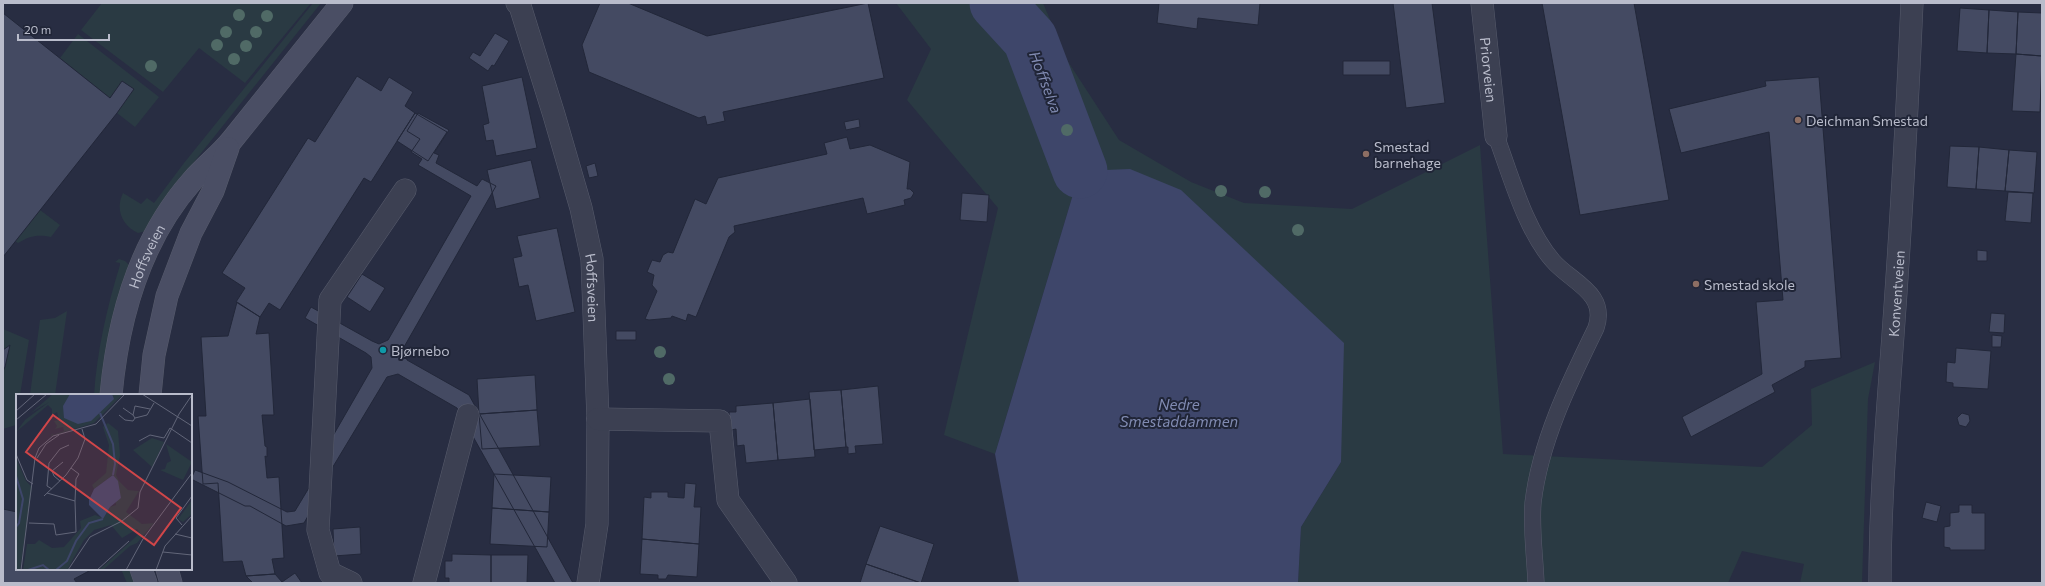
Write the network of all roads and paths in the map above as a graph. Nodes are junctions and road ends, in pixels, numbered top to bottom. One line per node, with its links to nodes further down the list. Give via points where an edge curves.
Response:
1 (342, 3): 6 (street, Hoffsveien)
2 (517, 3): 11 (street, Hoffsveien, via 554,115 581,208 592,259)
3 (1482, 3): 5 (street, Priorveien)
4 (1912, 3): 21 (street, Konventveien, via 1886,414)
5 (1496, 136): 20 (lane, via 1537,238 1553,262 1585,288 1599,309 1596,328 1558,412 1541,461 1533,504)
6 (231, 142): 8 (street, Hoffsveien, via 192,181 175,204 147,252 131,289 122,321); 9 (street, Hoffsveien, via 213,191 191,233 168,296 154,354)
7 (405, 190): 16 (street, via 330,300 318,530 330,573)
8 (112, 394)
9 (150, 394)
10 (468, 415): 17 (street)
11 (598, 419): 18 (street, Hoffsveien, via 596,524); 19 (street, via 720,421 728,500)
12 (141, 570): 14 (street)
13 (167, 570): 15 (street)
14 (146, 583)
15 (171, 583)
16 (351, 583)
17 (424, 583)
18 (588, 583)
19 (786, 583)
20 (1536, 583)
21 (1880, 583)

